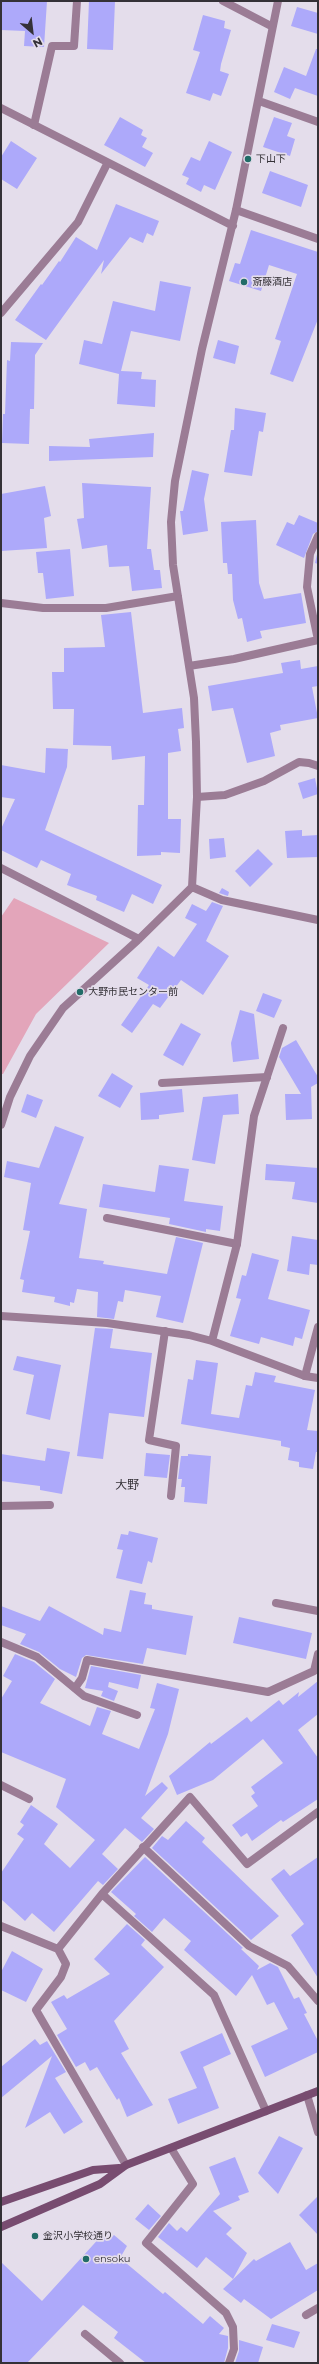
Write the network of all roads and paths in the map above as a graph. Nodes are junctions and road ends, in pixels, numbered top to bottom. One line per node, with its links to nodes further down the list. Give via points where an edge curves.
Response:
1 (77, 1): 8 (street, via 74,46 52,46)
2 (223, 1): 4 (street)
3 (278, 1): 4 (street)
4 (271, 26): 5 (street)
5 (259, 101): 7 (street); 10 (street)
6 (1, 108): 8 (street)
7 (318, 122)
8 (34, 125): 9 (street)
9 (107, 164): 11 (street); 13 (street, via 78,222)
10 (236, 210): 11 (street); 12 (street)
11 (232, 226): 15 (street, via 202,349 175,481 172,522)
12 (318, 240)
13 (1, 313)
14 (318, 536): 17 (street, via 310,554 307,587)
15 (178, 596): 16 (street, via 106,608 43,608); 18 (street)
16 (1, 603)
17 (318, 640): 18 (street, via 234,659)
18 (189, 666): 20 (street, via 196,742)
19 (318, 766): 20 (street, via 299,762 264,781 225,795)
20 (197, 797): 22 (street)
21 (1, 868): 24 (street)
22 (192, 887): 23 (street, via 222,900); 24 (street)
23 (318, 920)
24 (139, 939): 28 (street, via 63,1008 30,1056 10,1097)
25 (283, 1028): 26 (street)
26 (267, 1077): 27 (street); 30 (street, via 254,1116)
27 (162, 1083)
28 (1, 1125)
29 (107, 1218): 30 (street)
30 (237, 1244): 34 (street)
31 (1, 1316): 33 (street, via 107,1323)
32 (318, 1327): 35 (street)
33 (165, 1331): 34 (street); 37 (street, via 149,1440 176,1446)
34 (212, 1341): 35 (street)
35 (305, 1376): 36 (street)
36 (318, 1378)
37 (170, 1496)
38 (50, 1505): 39 (street)
39 (1, 1506)
40 (276, 1603): 41 (street)
41 (318, 1611)
42 (1, 1642): 44 (street, via 36,1657)
43 (318, 1654): 44 (street, via 314,1671 268,1692 87,1660 82,1678)
44 (75, 1688): 45 (street, via 84,1696)
45 (137, 1715)
46 (1, 1786): 47 (street)
47 (29, 1799)
48 (318, 1812): 49 (street, via 247,1864 190,1797)
49 (143, 1847): 50 (street); 53 (street, via 249,1946 288,1966)
50 (102, 1894): 52 (street); 56 (street, via 214,1996)
51 (1, 1926): 52 (street)
52 (58, 1949): 59 (street, via 66,1964 60,1977 36,2010)
53 (318, 2001)
54 (318, 2091): 55 (street)
55 (307, 2095): 56 (street); 57 (street)
56 (266, 2111): 58 (street)
57 (318, 2132)
58 (171, 2148): 59 (street); 66 (street, via 193,2184 146,2243 226,2313 233,2327 234,2350)
59 (122, 2167): 60 (street, via 93,2170); 61 (street, via 94,2187)
60 (1, 2202)
61 (1, 2227)
62 (318, 2308): 63 (street)
63 (306, 2316)
64 (85, 2334): 65 (street)
65 (120, 2363)
66 (229, 2363)

